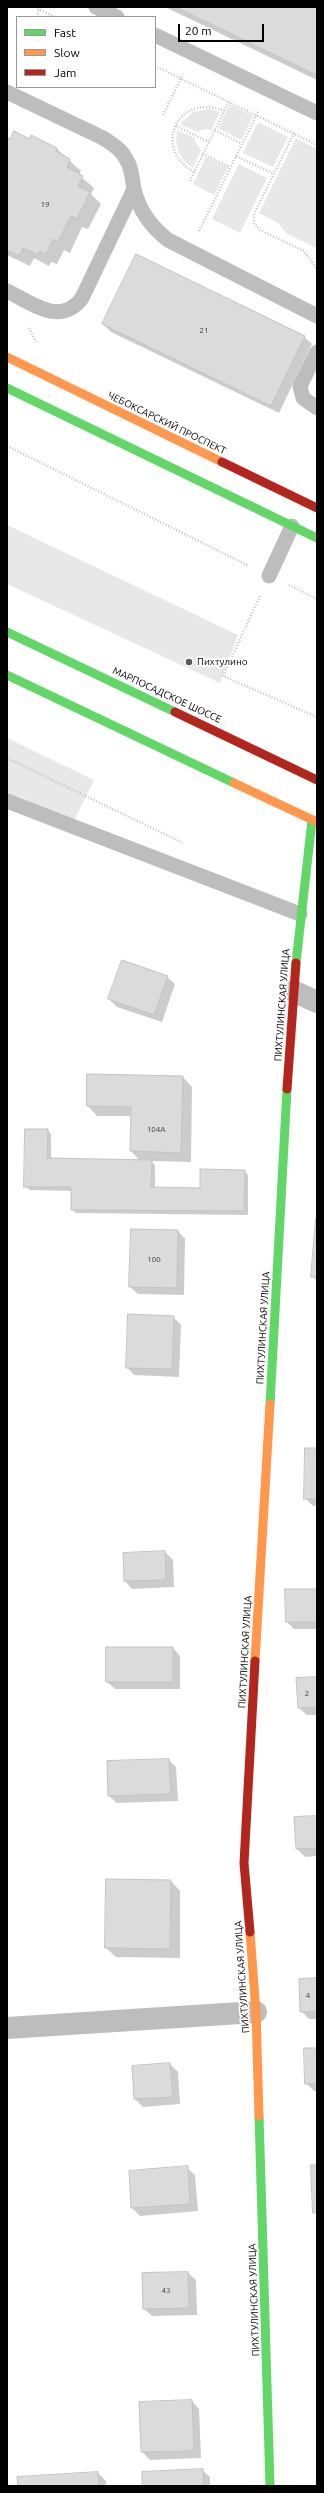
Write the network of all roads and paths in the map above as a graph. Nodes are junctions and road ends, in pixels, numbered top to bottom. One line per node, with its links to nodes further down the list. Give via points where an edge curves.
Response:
1 (35, 7): 2 (path)
2 (39, 9): 3 (path); 4 (path)
3 (37, 16)
4 (54, 16)
5 (156, 36): 6 (lane)
6 (193, 54): 8 (lane); 9 (path)
7 (156, 66): 9 (path)
8 (241, 77): 10 (lane); 12 (path)
9 (181, 78): 12 (path); 15 (path)
10 (268, 90): 14 (lane); 16 (path)
11 (7, 92): 29 (lane, via 103,138 118,148 129,164)
12 (229, 101): 13 (path); 16 (path)
13 (224, 111): 17 (path, via 214,107 197,108 182,116); 18 (path)
14 (317, 113)
15 (163, 115)
16 (256, 115): 19 (path); 21 (path)
17 (176, 126): 20 (path); 26 (path, via 172,136 173,147 184,167)
18 (215, 130): 20 (path); 21 (path)
19 (294, 133): 22 (path); 27 (path)
20 (209, 142): 23 (path)
21 (242, 144): 24 (path)
22 (317, 144)
23 (203, 154): 25 (path); 26 (path)
24 (236, 156): 25 (path); 27 (path)
25 (230, 167): 30 (path)
26 (194, 172): 28 (path)
27 (274, 174): 31 (path, via 254,214 254,223 260,230 304,251)
28 (190, 181)
29 (134, 189): 30 (lane, via 142,211 157,231); 32 (lane, via 76,306 68,311 50,312)
30 (190, 251): 33 (lane)
31 (317, 269)
32 (7, 291)
33 (317, 316)
34 (317, 352): 37 (lane, via 300,386 303,398)
35 (7, 357): 39 (street, ЧЕБОКСАРСКИЙ ПРОСПЕКТ, via 302,504)
36 (7, 388): 40 (street)
37 (317, 408)
38 (7, 446): 42 (path)
39 (317, 508)
40 (294, 523): 41 (street); 42 (lane)
41 (317, 538)
42 (263, 573): 47 (path, via 223,676)
43 (287, 584): 44 (path)
44 (317, 599)
45 (7, 632): 49 (street, МАРПОСАДСКОЕ ШОССЕ)
46 (7, 675): 51 (street)
47 (317, 717)
48 (7, 758): 52 (path)
49 (317, 780)
50 (7, 802): 53 (lane)
51 (315, 821): 53 (street, ПИХТУЛИНСКАЯ УЛИЦА)
52 (188, 845)
53 (300, 914): 54 (street, ПИХТУЛИНСКАЯ УЛИЦА)
54 (293, 991): 55 (street); 56 (street, ПИХТУЛИНСКАЯ УЛИЦА, via 244,1863)
55 (317, 1002)
56 (256, 2012): 57 (street); 58 (street, ПИХТУЛИНСКАЯ УЛИЦА)
57 (7, 2028)
58 (270, 2486)

